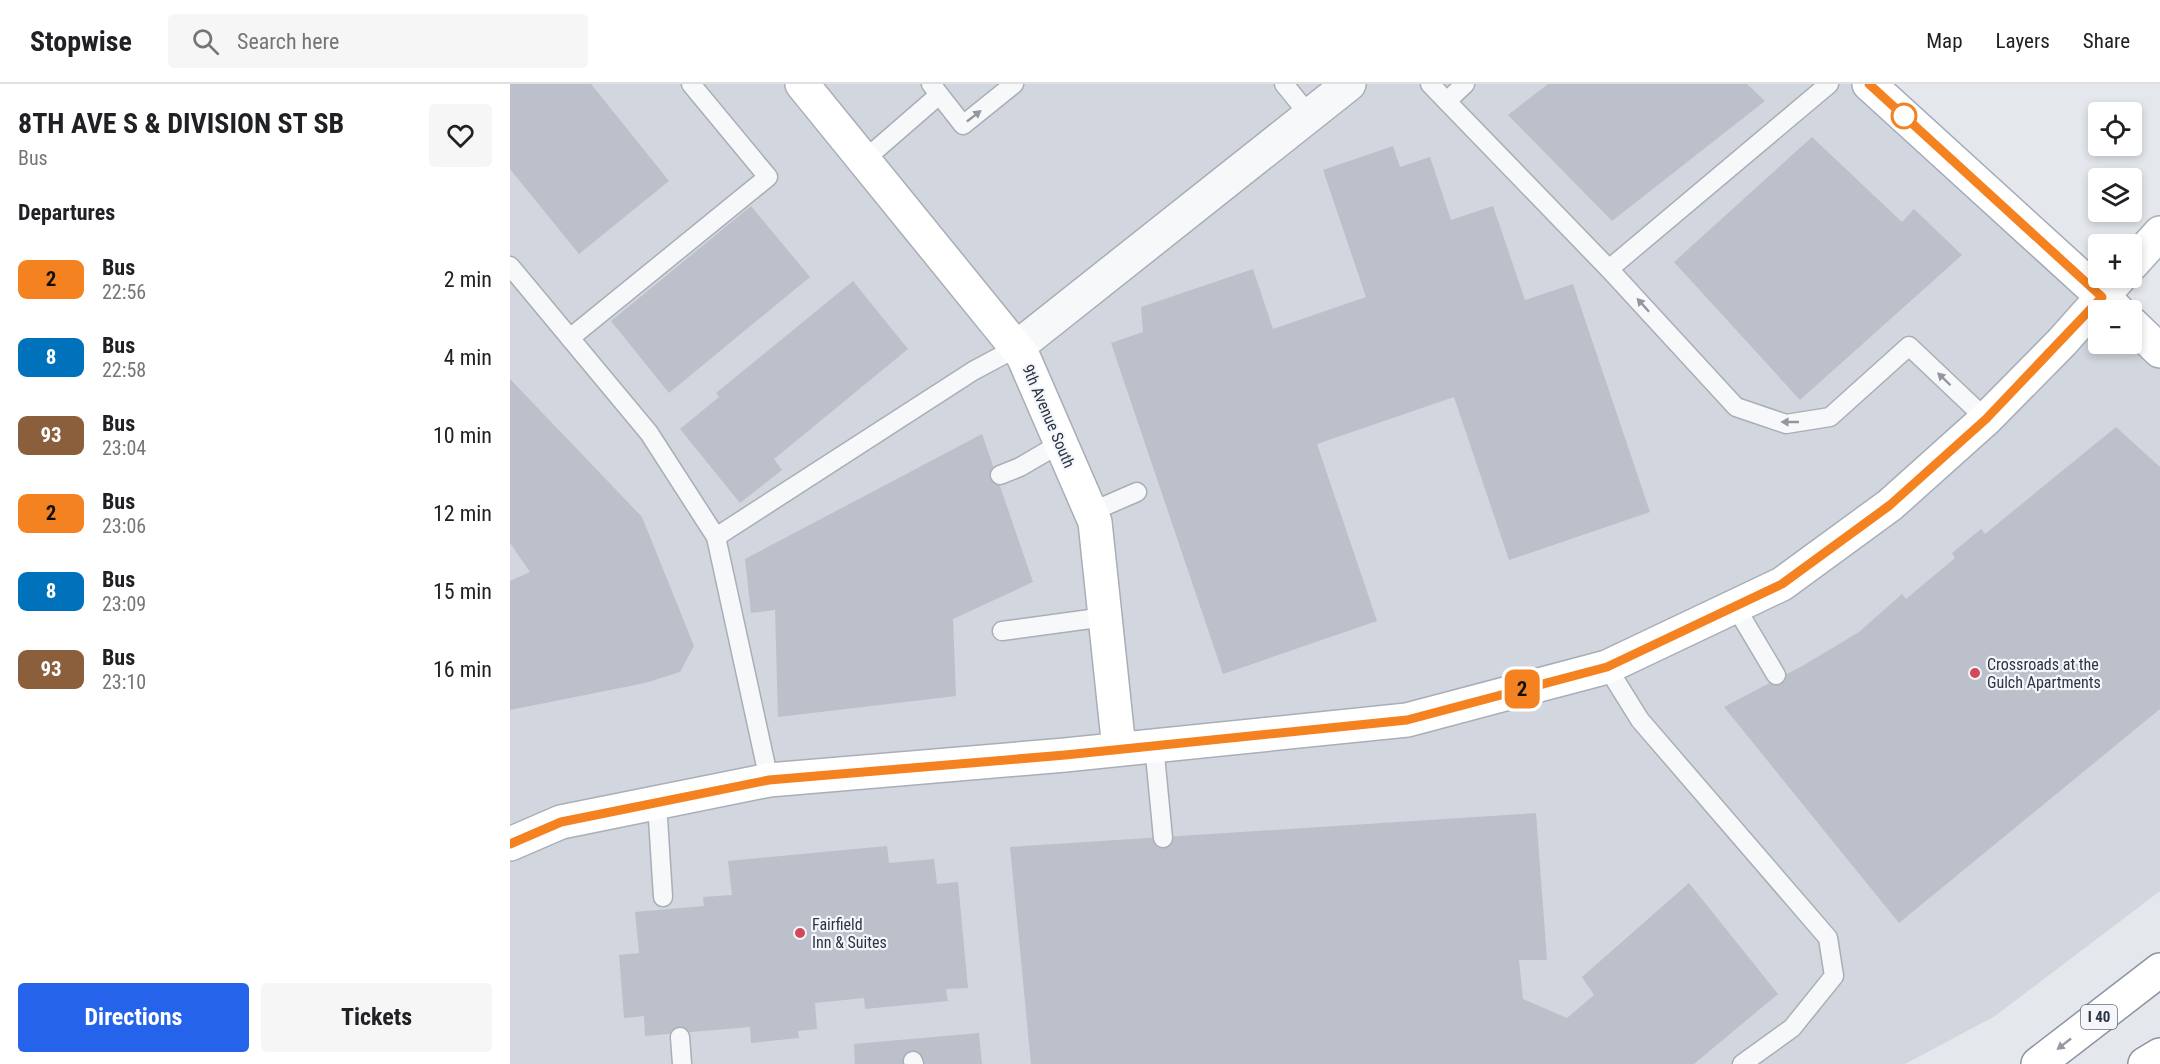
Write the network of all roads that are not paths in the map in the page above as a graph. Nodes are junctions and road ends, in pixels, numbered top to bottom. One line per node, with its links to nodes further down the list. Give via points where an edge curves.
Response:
1 (691, 84): 20 (lane, via 768,177)
2 (802, 84): 13 (main road, 9th Avenue South)
3 (1014, 84): 10 (lane, one-way to 3, via 963,124)
4 (1284, 84): 12 (lane)
5 (1349, 84): 12 (street)
6 (1430, 84): 11 (lane)
7 (1465, 84): 11 (lane)
8 (1829, 84): 17 (lane)
9 (1869, 84): 18 (main road)
10 (935, 89): 13 (lane)
11 (1447, 101): 17 (lane)
12 (1310, 116): 21 (street)
13 (863, 161): 21 (main road, 9th Avenue South)
14 (2160, 233): 15 (main road)
15 (2142, 253)
16 (510, 266): 20 (lane)
17 (1609, 269): 23 (lane, one-way to 17, via 1909,346 1830,417 1786,424 1736,407)
18 (2113, 295): 23 (main road)
19 (2142, 334): 22 (main road)
20 (570, 338): 28 (lane, via 649,433)
21 (1016, 348): 24 (main road, 9th Avenue South); 28 (lane, via 973,370)
22 (2160, 351)
23 (1986, 419): 29 (main road, via 1890,505 1782,584)
24 (1061, 444): 25 (lane); 27 (main road, 9th Avenue South)
25 (1000, 475)
26 (1137, 492): 27 (lane)
27 (1090, 512): 30 (main road, 9th Avenue South, via 1095,522)
28 (716, 537): 36 (lane)
29 (1735, 606): 32 (main road); 33 (lane)
30 (1105, 617): 31 (lane); 35 (main road, 9th Avenue South)
31 (1002, 631)
32 (1607, 667): 34 (main road, via 1407,720); 45 (lane, via 1640,720 1828,938 1834,976 1792,1028)
33 (1776, 675)
34 (1154, 745): 35 (main road); 38 (lane)
35 (1119, 749): 36 (main road)
36 (769, 780): 37 (main road)
37 (657, 803): 39 (main road, via 561,822); 40 (lane)
38 (1162, 838)
39 (510, 844)
40 (663, 897)
41 (2160, 970): 46 (main road, I 40, one-way to 46)
42 (680, 1037): 44 (lane)
43 (2160, 1055): 47 (main road)
44 (682, 1064)
45 (1742, 1064)
46 (2038, 1064)
47 (2145, 1064)

